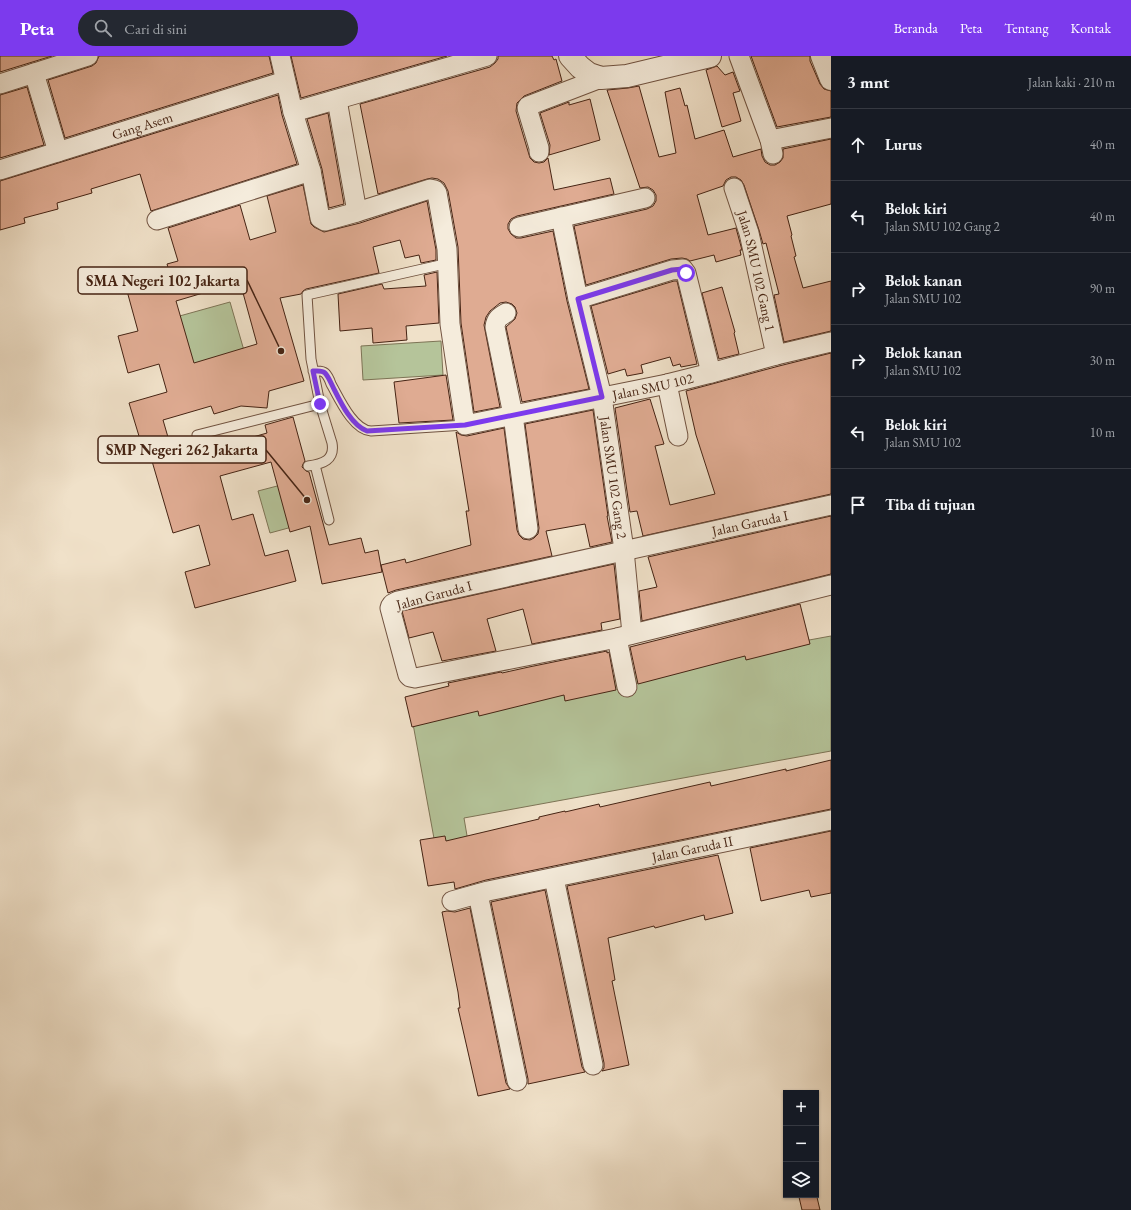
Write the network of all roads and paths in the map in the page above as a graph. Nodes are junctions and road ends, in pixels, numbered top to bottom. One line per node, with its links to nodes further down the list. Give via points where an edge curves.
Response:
1 (88, 56): 8 (street)
2 (280, 56): 11 (street)
3 (487, 56): 13 (street)
4 (570, 56): 9 (street, via 589,74)
5 (710, 56): 9 (street, via 627,76)
6 (739, 56): 15 (street, via 771,147)
7 (822, 56): 10 (street)
8 (34, 73): 12 (street); 16 (street)
9 (601, 78): 17 (street, via 528,106)
10 (831, 79)
11 (285, 81): 14 (street); 16 (street, Gang Asem)
12 (0, 84)
13 (337, 100): 14 (street); 22 (street)
14 (293, 112): 19 (street)
15 (831, 128)
16 (58, 152): 18 (street, Gang Asem)
17 (539, 152)
18 (0, 170)
19 (311, 171): 22 (street, via 320,218 325,221); 24 (street)
20 (734, 188): 30 (street, Jalan SMU 102 Gang 1, via 749,233)
21 (644, 198): 23 (street)
22 (357, 212): 26 (street, via 430,189 435,190 438,193)
23 (561, 218): 25 (street); 27 (street, Jalan SMU 102 Gang 2)
24 (157, 220)
25 (519, 226)
26 (449, 263): 31 (lane, via 308,294 306,296); 37 (street, via 450,324)
27 (578, 299): 32 (street, via 672,270 683,269); 34 (street, Jalan SMU 102 Gang 2)
28 (506, 313): 36 (street, via 499,316 495,327)
29 (831, 342): 30 (street, Jalan SMU 102)
30 (776, 355): 32 (street, Jalan SMU 102)
31 (313, 371): 35 (lane); 37 (lane, Jalan SMU 102, via 325,373 355,423 367,431)
32 (711, 374): 33 (street, Jalan SMU 102)
33 (668, 384): 34 (street, Jalan SMU 102); 39 (street)
34 (602, 397): 36 (street, Jalan SMU 102); 43 (street, Jalan SMU 102 Gang 2)
35 (320, 404): 38 (lane); 41 (lane, via 333,449 332,455 325,461 311,465)
36 (513, 415): 37 (street, Jalan SMU 102); 42 (street)
37 (465, 425)
38 (197, 435)
39 (678, 436)
40 (831, 505): 43 (street, Jalan Garuda I)
41 (329, 520)
42 (528, 529)
43 (624, 550): 45 (street, Jalan SMU 102 Gang 2); 45 (street, Jalan Garuda I, via 398,601 390,608 408,675 415,678)
44 (831, 585): 45 (street, Jalan Garuda I)
45 (625, 636): 46 (street, Jalan SMU 102 Gang 2)
46 (627, 687)
47 (831, 820): 48 (street, Jalan Garuda II)
48 (554, 878): 49 (street, Jalan Garuda II); 51 (street)
49 (478, 894): 50 (street, Jalan Garuda II); 52 (street)
50 (452, 901)
51 (593, 1065)
52 (517, 1081)

